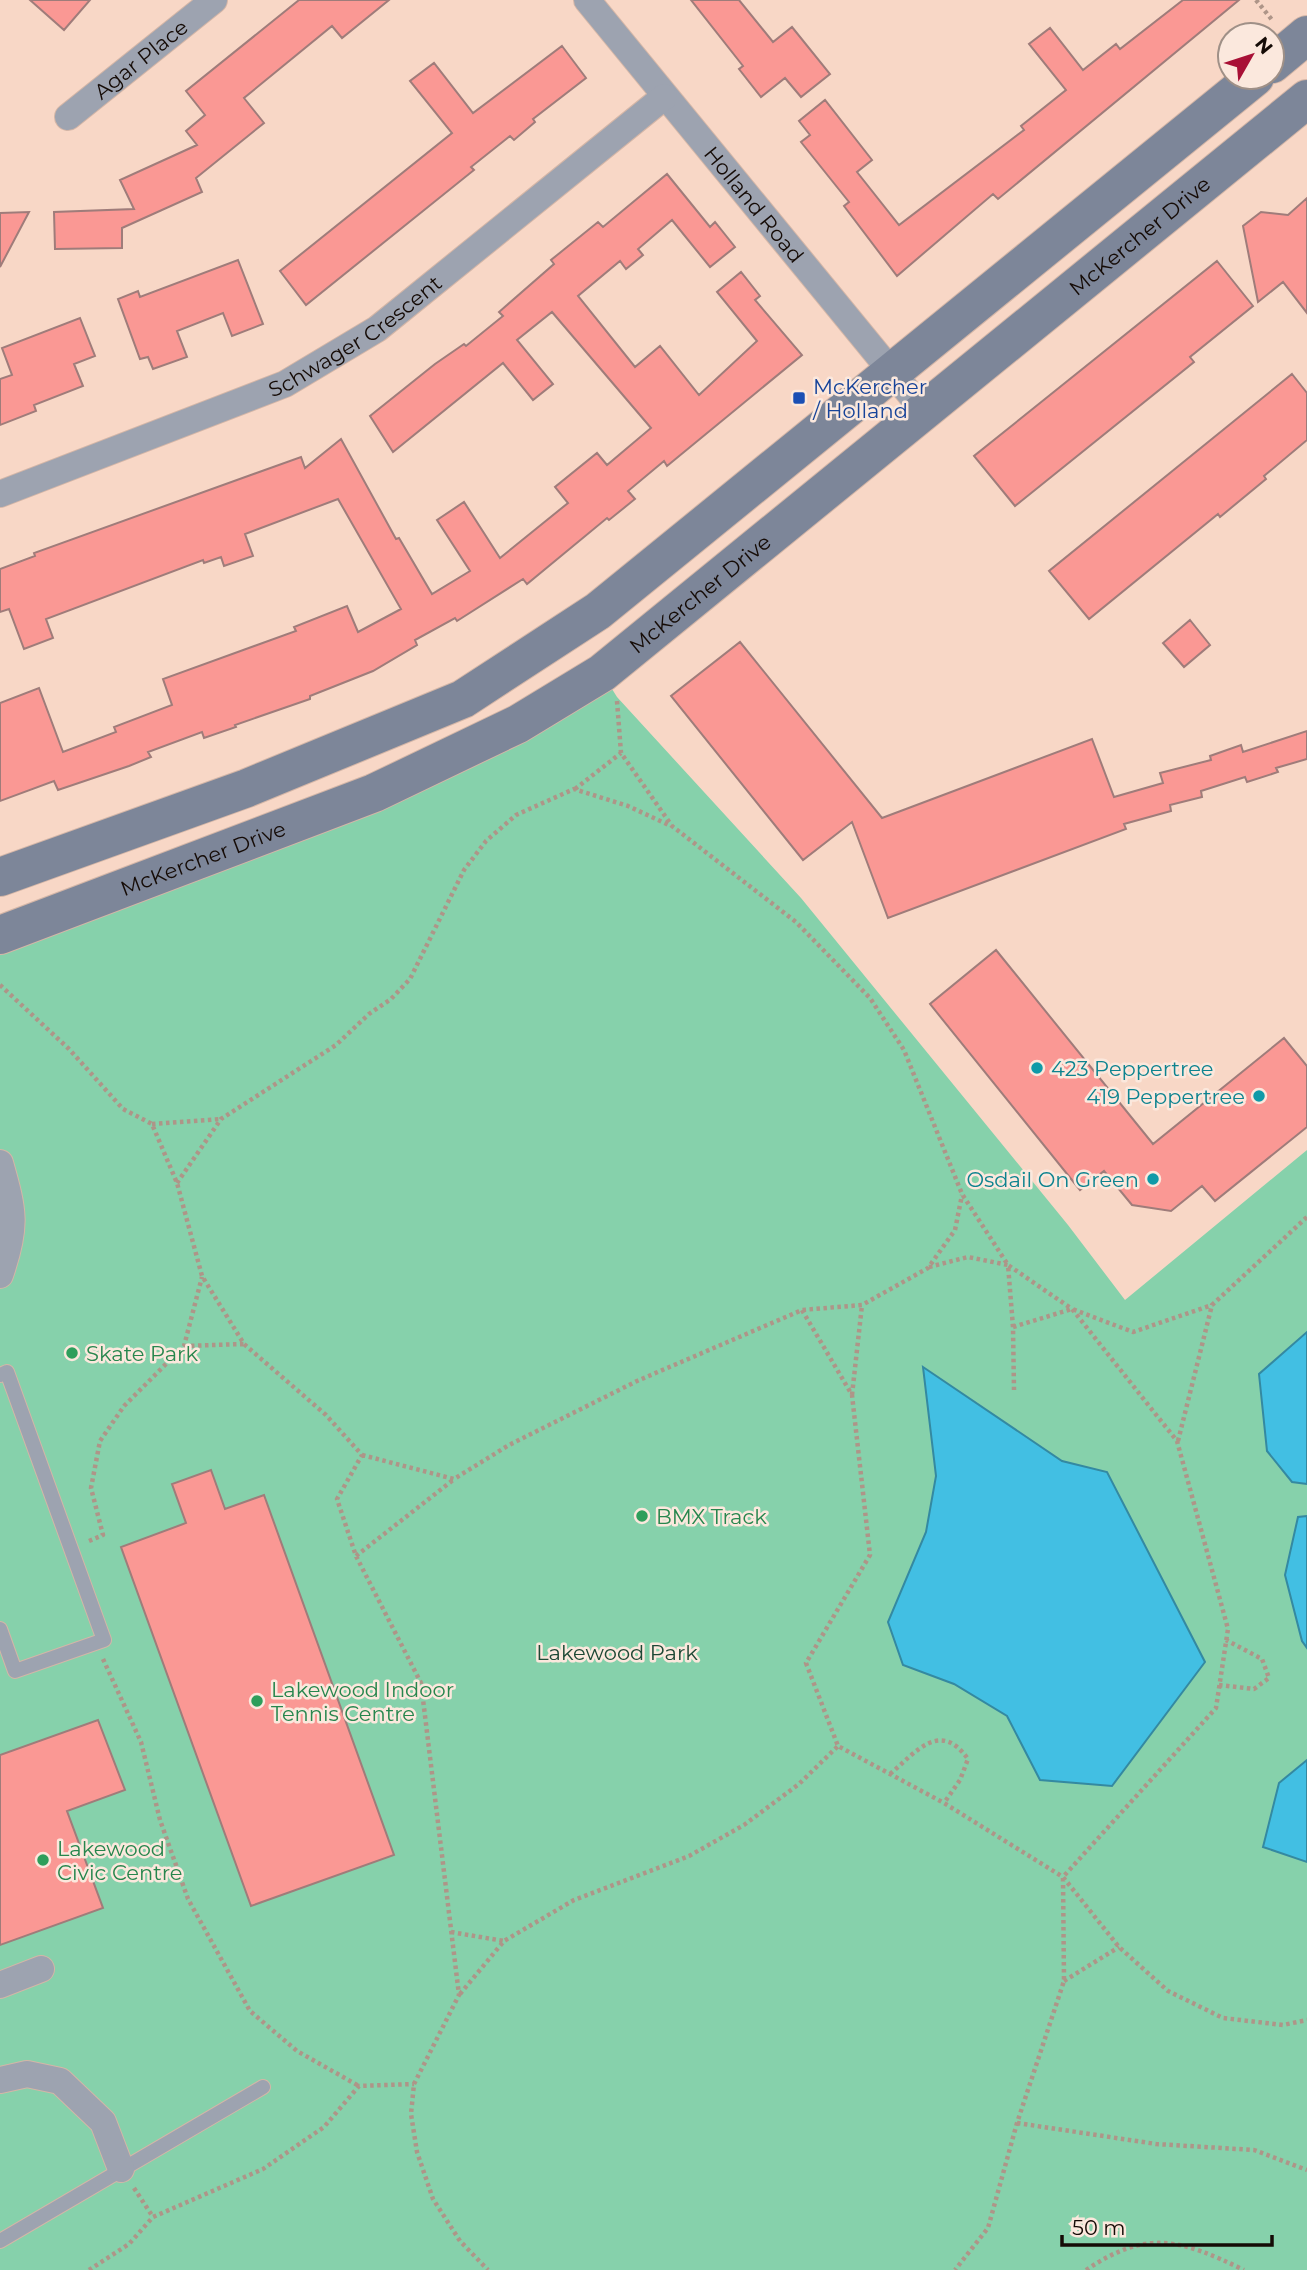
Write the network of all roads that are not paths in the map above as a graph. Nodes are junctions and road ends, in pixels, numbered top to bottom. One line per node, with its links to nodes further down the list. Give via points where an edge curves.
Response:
1 (214, 0): 6 (street, Agar Place)
2 (587, 0): 4 (street, Holland Road)
3 (1238, 91): 7 (main road)
4 (664, 97): 7 (street, Holland Road); 9 (street, Schwager Crescent, via 354,343 285,384)
5 (1307, 99): 8 (main road, McKercher Drive)
6 (68, 117)
7 (892, 372): 8 (street, Holland Road); 10 (main road, via 598,611 463,699 247,788)
8 (923, 410): 11 (main road, McKercher Drive, via 602,673 518,724 374,793)
9 (0, 494)
10 (0, 877)
11 (0, 935)
12 (0, 1163): 13 (street, via 12,1205 13,1238)
13 (0, 1275)
14 (0, 1375): 15 (lane, via 7,1372 104,1640 15,1671)
15 (0, 1629)
16 (41, 1969): 17 (street)
17 (0, 1985)
18 (0, 2080): 20 (street, via 27,2074 60,2081 103,2122)
19 (263, 2087): 20 (lane)
20 (121, 2169): 21 (lane)
21 (0, 2241)

